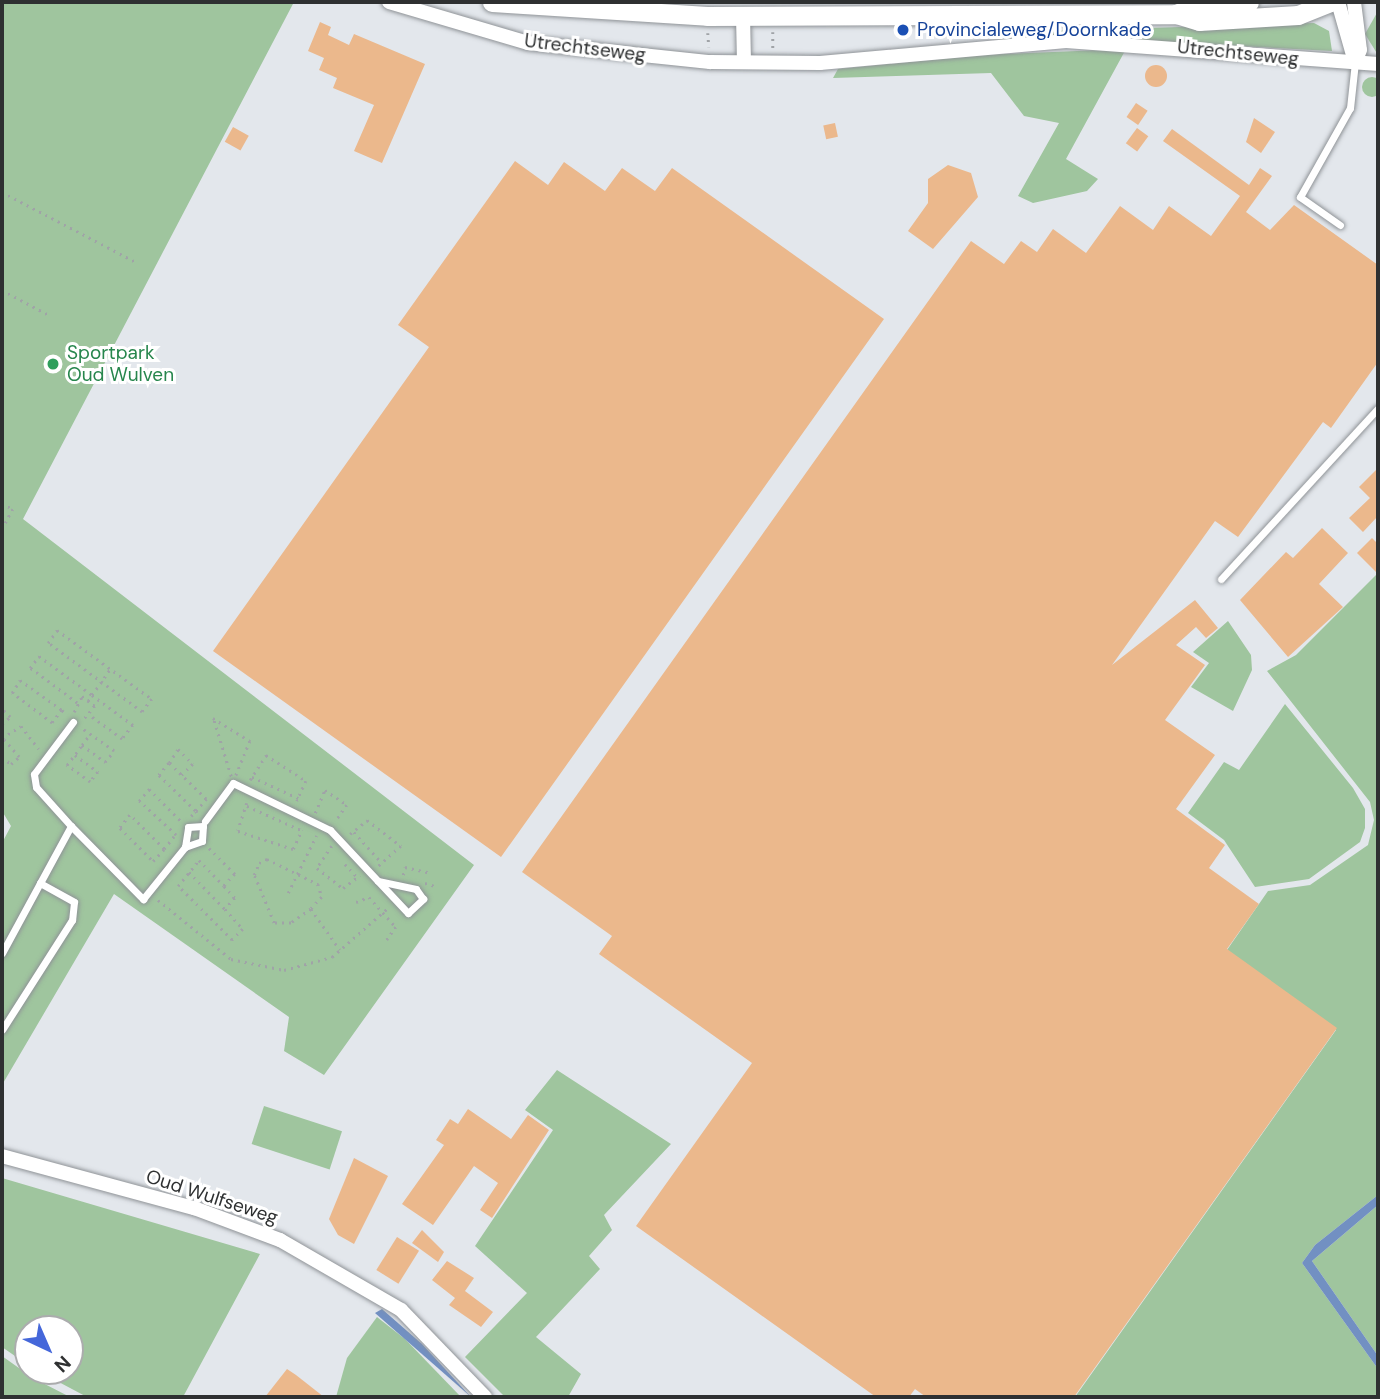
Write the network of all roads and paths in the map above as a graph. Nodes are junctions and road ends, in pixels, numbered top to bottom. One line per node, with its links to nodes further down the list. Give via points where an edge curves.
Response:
1 (389, 2): 11 (street, Utrechtseweg, via 528,43)
2 (492, 2): 8 (main road, Utrechtseweg)
3 (1225, 2): 4 (main road, Utrechtseweg); 9 (main road, Utrechtseweg); 10 (lane)
4 (1250, 2)
5 (1330, 2): 10 (main road, Utrechtseweg, via 1298,15)
6 (1338, 2): 12 (street)
7 (1354, 2): 12 (street, via 1360,50)
8 (742, 8): 9 (main road, Utrechtseweg); 11 (street)
9 (1176, 14): 10 (main road, Utrechtseweg, via 1199,21)
10 (1237, 19)
11 (744, 62): 12 (street, Utrechtseweg, via 820,63 1066,41)
12 (1355, 62): 13 (street, Utrechtseweg); 15 (lane, via 1350,108 1300,197)
13 (1378, 64)
14 (2, 192): 16 (path)
15 (1340, 225)
16 (138, 263)
17 (2, 290): 18 (path)
18 (49, 315)
19 (1378, 408): 22 (lane)
20 (2, 503): 21 (path, via 13,509)
21 (2, 530)
22 (1221, 579)
23 (110, 668): 24 (path); 24 (path, via 152,699 142,712); 24 (path, via 57,630 48,643)
24 (101, 682): 25 (path)
25 (92, 695): 26 (path); 27 (path, via 39,656 30,668); 30 (path, via 133,725 122,739)
26 (88, 701): 27 (path, via 82,696); 30 (path, via 95,706)
27 (77, 703): 31 (path, via 71,709)
28 (2, 709): 33 (path, via 10,717)
29 (62, 710): 29 (path, via 52,723 12,693 20,680); 31 (path)
30 (89, 715): 31 (path, via 85,720)
31 (76, 718): 35 (path); 40 (lane)
32 (26, 721): 34 (path)
33 (2, 724)
34 (21, 726): 36 (path); 40 (path)
35 (90, 734): 37 (path); 37 (path, via 114,751 105,762)
36 (3, 739): 39 (path, via 19,757 11,764)
37 (82, 745): 38 (path)
38 (75, 755): 38 (path, via 67,765 90,782 98,772)
39 (2, 757)
40 (46, 757): 53 (lane, via 33,781)
41 (169, 763): 42 (path); 42 (path, via 178,749 193,764); 49 (path, via 159,775)
42 (182, 775): 49 (path, via 206,799)
43 (252, 777): 45 (path); 46 (path); 46 (path, via 267,755 306,781)
44 (233, 783): 44 (path, via 250,741 213,718 229,770); 45 (lane); 51 (lane)
45 (248, 791): 47 (path); 48 (lane)
46 (298, 798): 48 (path)
47 (247, 805): 55 (path); 55 (path, via 238,831 293,849)
48 (293, 810): 50 (lane)
49 (196, 811): 54 (path)
50 (310, 818): 52 (lane); 55 (path); 56 (path, via 326,790 347,805)
51 (205, 821)
52 (321, 824): 56 (lane); 68 (path)
53 (71, 826): 71 (lane); 75 (lane, via 127,890 142,899)
54 (186, 826): 58 (path); 58 (path, via 149,789 139,802); 60 (lane, via 203,826); 61 (lane)
55 (302, 830)
56 (330, 830): 59 (lane)
57 (353, 831): 59 (path); 65 (path); 65 (path, via 367,820 401,846)
58 (174, 836): 61 (path); 63 (path)
59 (341, 839): 66 (lane); 66 (path, via 317,867 343,888)
60 (202, 841): 61 (lane); 62 (path)
61 (185, 847): 64 (path); 75 (lane)
62 (208, 847): 64 (path); 73 (path, via 235,874)
63 (164, 849): 63 (path, via 130,816 120,828 153,861)
64 (199, 860): 67 (path); 73 (path)
65 (382, 863): 66 (path)
66 (369, 871): 70 (lane)
67 (189, 872): 78 (path); 78 (path, via 177,886 232,940 243,929)
68 (297, 873): 74 (path); 79 (path, via 323,891); 79 (path, via 267,859 254,869 268,917 282,925)
69 (431, 873): 72 (path, via 405,867)
70 (378, 881): 72 (lane); 76 (lane)
71 (40, 883): 83 (lane); 84 (lane, via 76,909)
72 (400, 883): 76 (lane, via 423,899 408,913)
73 (224, 886): 78 (path, via 235,898)
74 (288, 893)
75 (150, 894): 82 (path, via 231,959 264,969 311,966)
76 (395, 901): 80 (path)
77 (356, 902): 80 (path, via 369,897)
78 (225, 909)
79 (312, 909): 82 (path)
80 (383, 913): 81 (path, via 396,927); 82 (path)
81 (387, 940)
82 (341, 950)
83 (2, 953)
84 (2, 1030)
85 (2, 1156): 86 (street, Oud Wulfseweg, via 194,1208 281,1240 401,1310)
86 (485, 1397)

